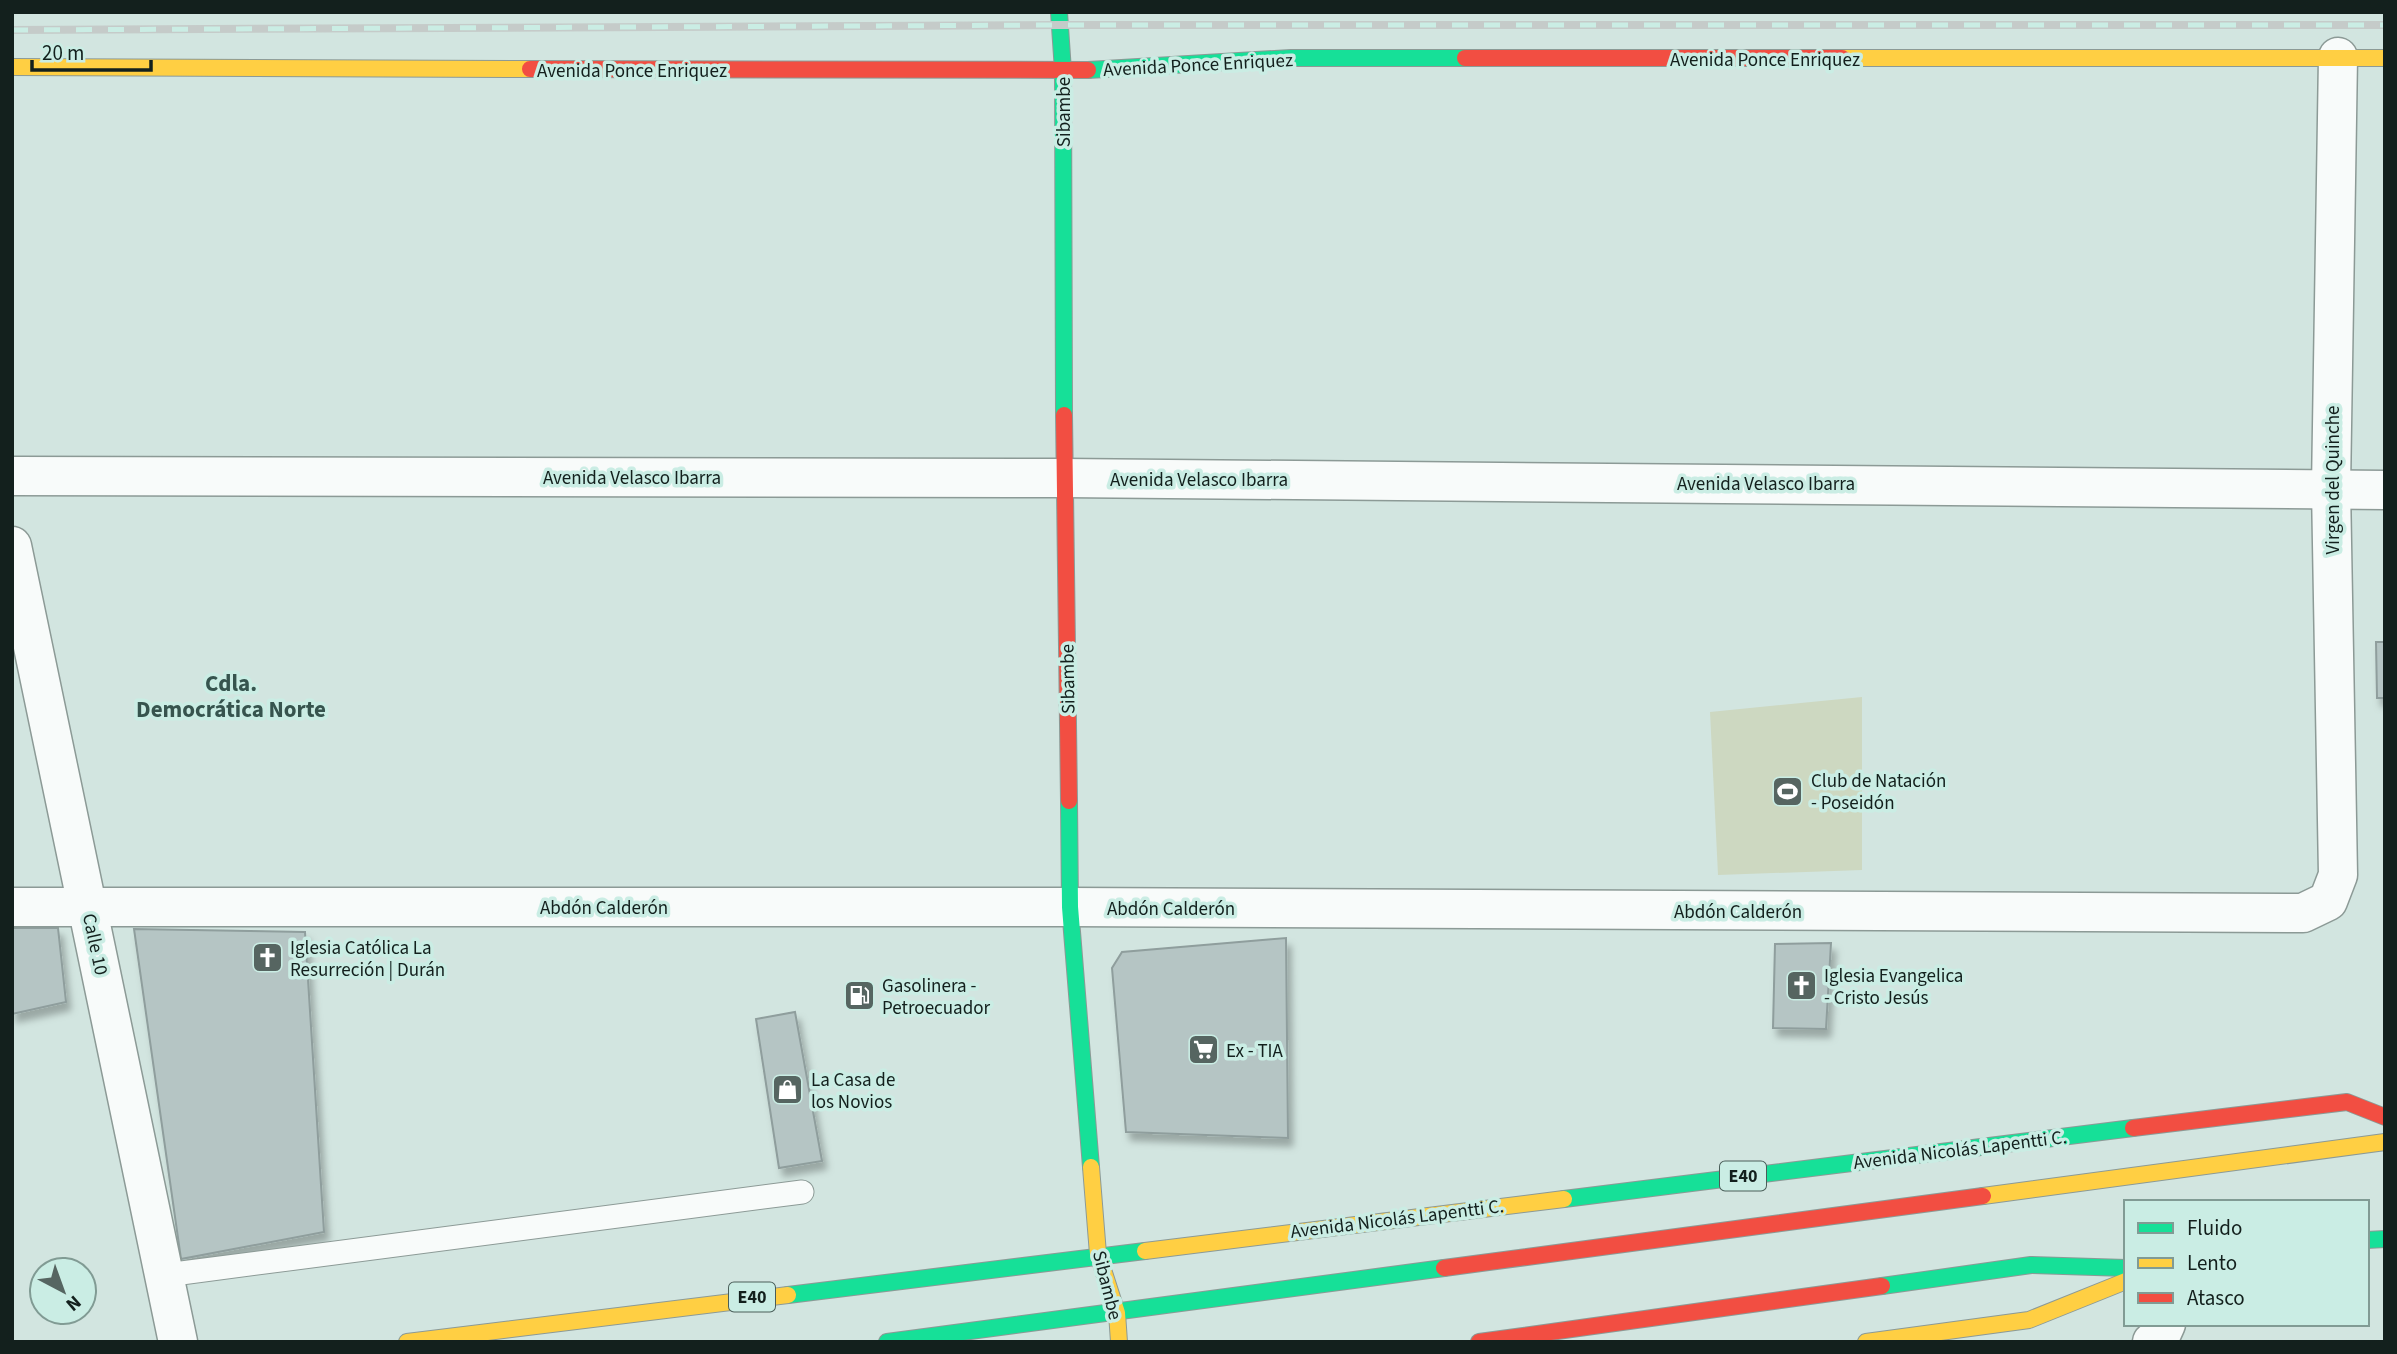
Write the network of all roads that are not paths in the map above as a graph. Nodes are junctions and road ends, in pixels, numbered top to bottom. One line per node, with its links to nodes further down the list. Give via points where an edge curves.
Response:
1 (1059, 12): 5 (main road, Sibambe)
2 (2338, 57): 3 (main road, Avenida Ponce Enriquez); 5 (main road, Avenida Ponce Enriquez, via 1291,58); 8 (street, Virgen del Quinche)
3 (2385, 58)
4 (12, 67): 5 (main road, Avenida Ponce Enriquez)
5 (1063, 71): 7 (main road, Sibambe)
6 (12, 477): 7 (street, Avenida Velasco Ibarra)
7 (1064, 478): 8 (street, Avenida Velasco Ibarra); 14 (main road, Sibambe)
8 (2331, 488): 9 (street, Avenida Velasco Ibarra); 11 (street, Virgen del Quinche, via 2338,875)
9 (2385, 490)
10 (12, 546): 12 (street, Calle 10)
11 (2328, 901): 14 (street, Abdón Calderón, via 2303,913)
12 (89, 906): 13 (street, Abdón Calderón); 14 (street, Abdón Calderón); 20 (street, Calle 10)
13 (12, 907)
14 (1070, 907): 18 (main road, Sibambe)
15 (2385, 1117): 18 (main road, Avenida Nicolás Lapentti C. / E40, via 2347,1102)
16 (2385, 1142): 22 (main road)
17 (802, 1192): 20 (lane)
18 (1098, 1254): 22 (main road, Sibambe); 25 (main road, Avenida Nicolás Lapentti C. / E40)
19 (2124, 1268): 28 (main road, via 2031,1265)
20 (166, 1275): 24 (street, Calle 10)
21 (2124, 1282): 29 (main road, via 2029,1320)
22 (1117, 1313): 26 (main road); 27 (main road, Sibambe)
23 (2164, 1326): 30 (street)
24 (178, 1342)
25 (407, 1342)
26 (887, 1342)
27 (1119, 1342)
28 (1479, 1342)
29 (1866, 1342)
30 (2152, 1342)

